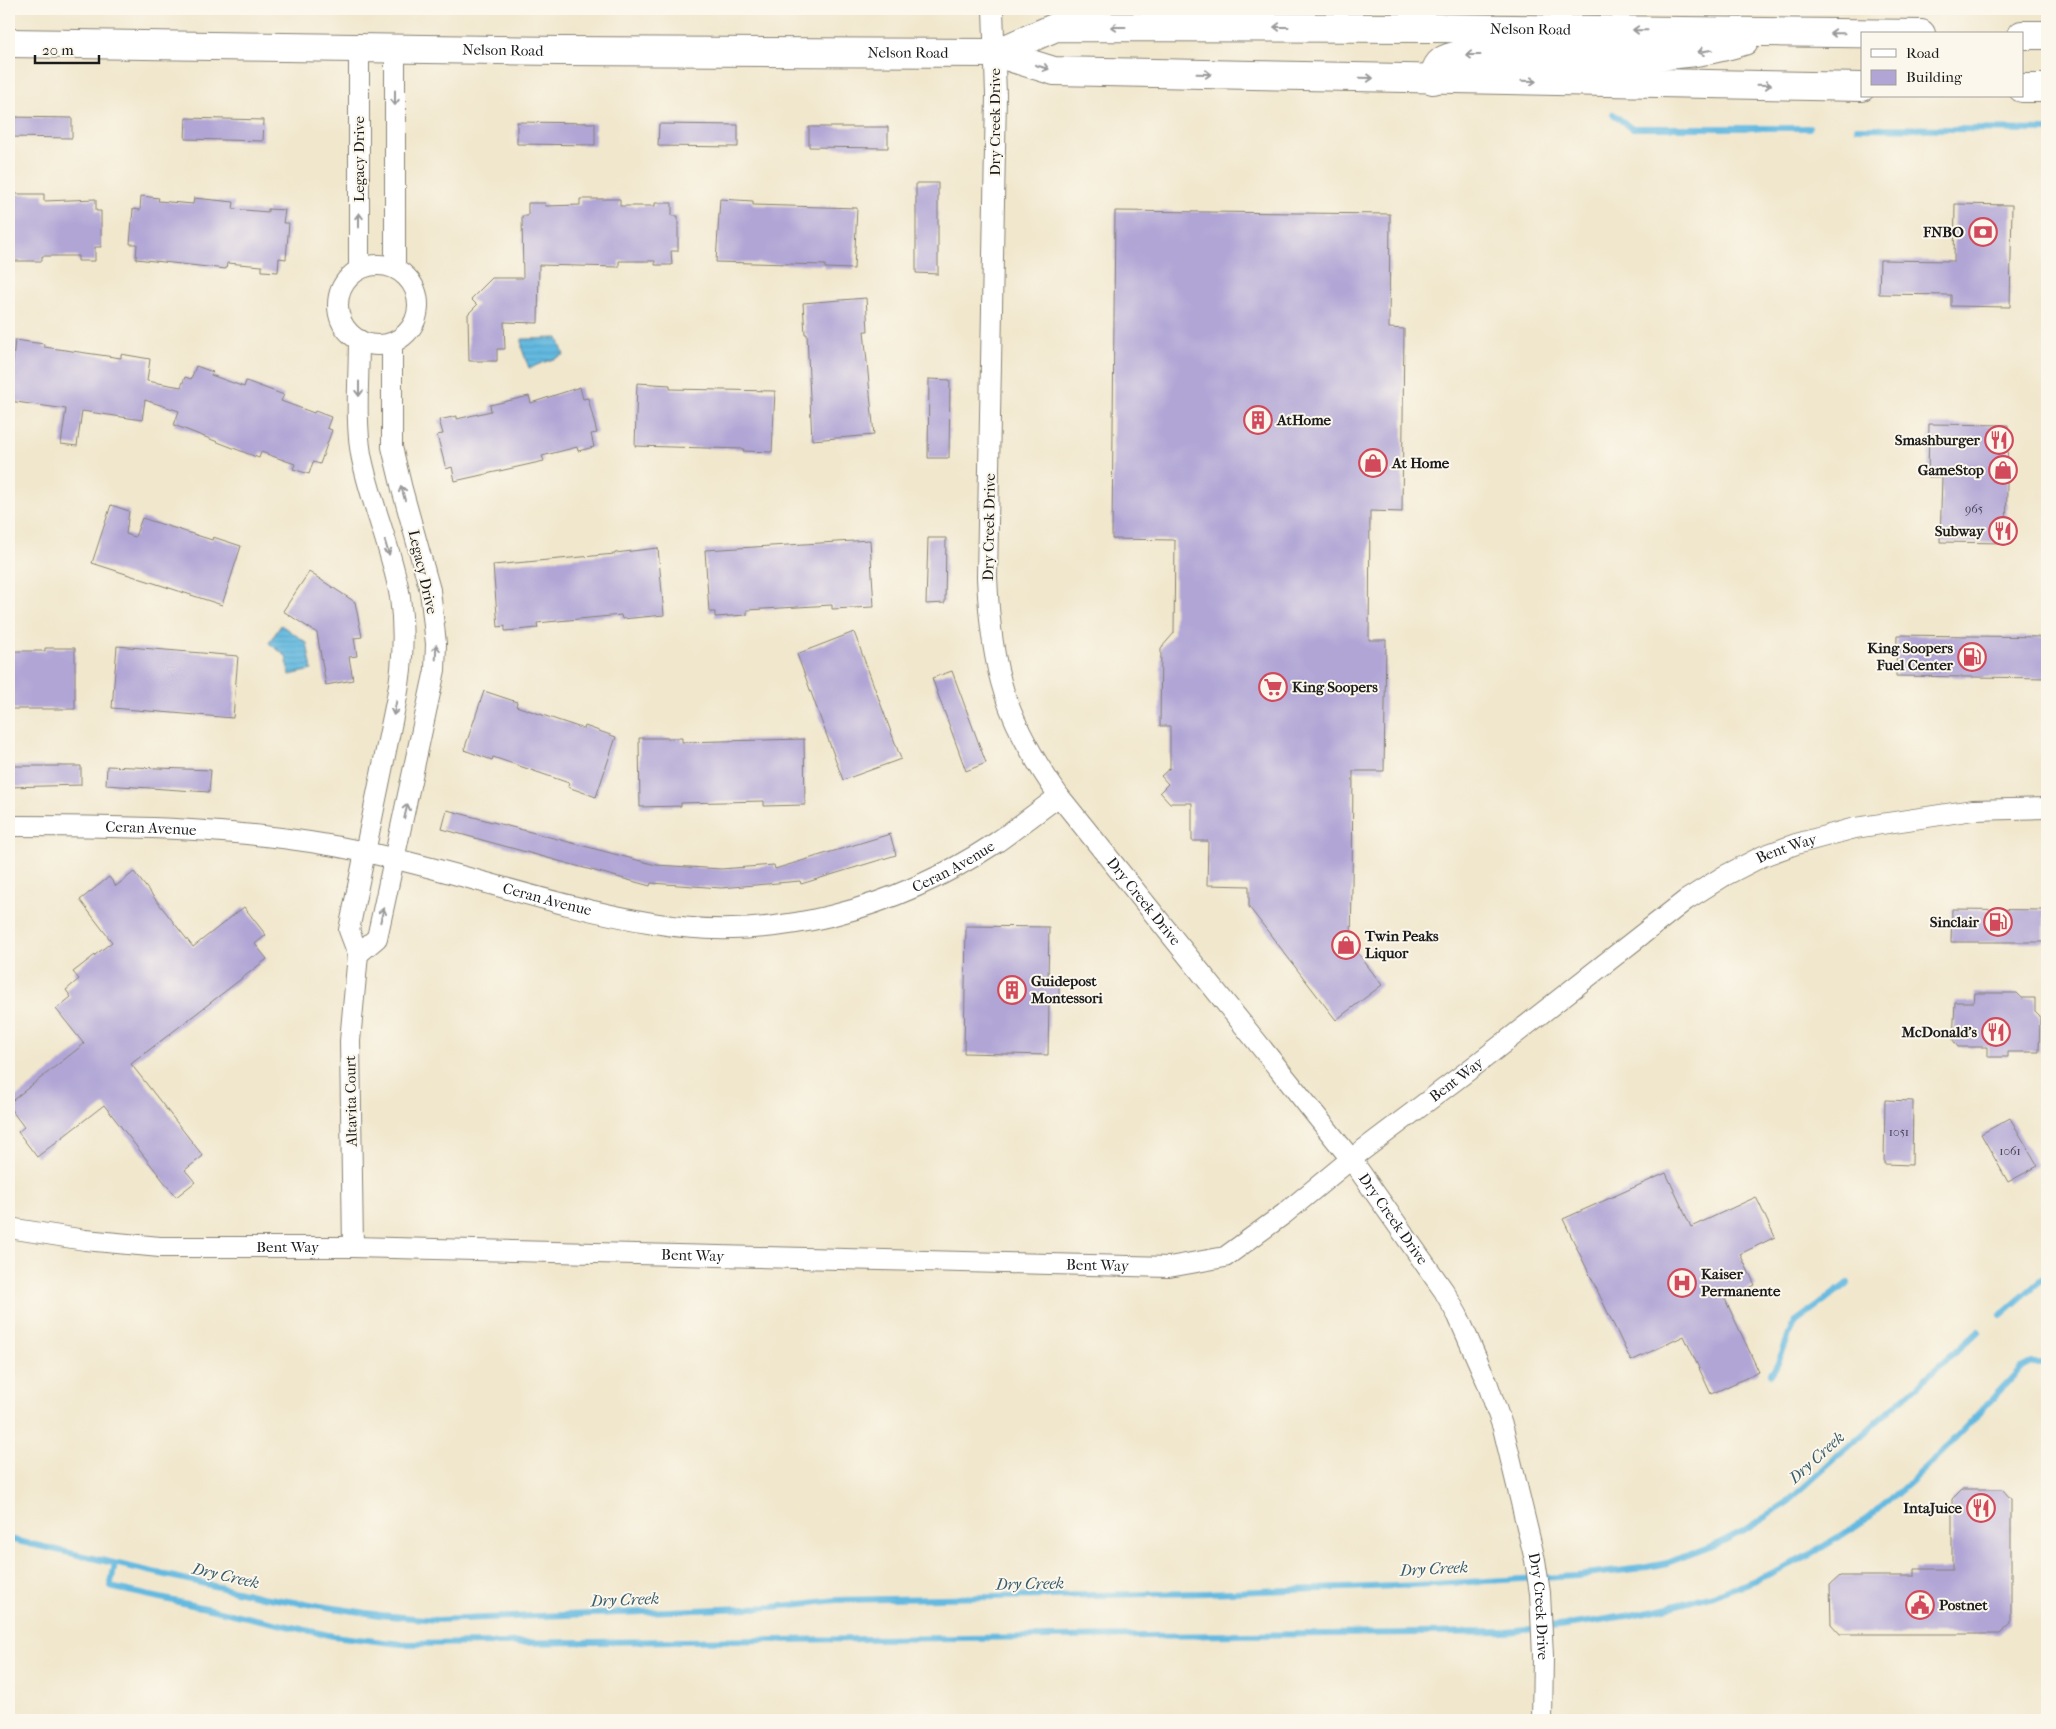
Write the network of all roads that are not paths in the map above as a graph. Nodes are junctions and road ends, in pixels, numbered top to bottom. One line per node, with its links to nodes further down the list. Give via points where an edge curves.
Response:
1 (993, 9): 9 (street, Dry Creek Drive)
2 (1769, 33): 3 (main road, Nelson Road, one-way to 2); 9 (main road, Nelson Road, one-way to 9, via 1056,27); 10 (main road, one-way to 10, via 1718,49 1673,56 1455,56 1441,61)
3 (1861, 34)
4 (2024, 35): 5 (main road)
5 (2047, 35)
6 (9, 43): 7 (main road, Nelson Road)
7 (359, 49): 8 (main road, Nelson Road); 15 (street, Legacy Drive, one-way to 7)
8 (395, 50): 9 (main road, Nelson Road); 14 (street, one-way to 14)
9 (996, 53): 10 (main road, Nelson Road, one-way to 10, via 1054,71); 18 (street, Dry Creek Drive, via 988,577 990,629 1007,705 1039,767)
10 (1433, 80): 11 (main road, Nelson Road, one-way to 11)
11 (1861, 87)
12 (2024, 88): 13 (main road)
13 (2047, 88)
14 (395, 268): 15 (street, via 381,264); 17 (street, via 412,282 418,294 419,307 409,332)
15 (359, 269): 16 (street, via 343,284 338,305 344,326)
16 (359, 340): 17 (street, via 372,345); 21 (street, Legacy Drive, one-way to 21, via 361,454 398,587 404,640 403,667)
17 (392, 343): 22 (street, Legacy Drive, one-way to 17, via 424,731 435,670 436,644 430,590 394,457)
18 (1060, 796): 22 (street, Ceran Avenue, via 996,842 910,889 829,917 760,928 710,930 638,921); 24 (street, Dry Creek Drive)
19 (2047, 808): 24 (street, Bent Way, via 1973,810 1863,826 1796,844 1745,866 1686,900)
20 (9, 826): 21 (street, Ceran Avenue, via 136,826 219,831 267,835)
21 (365, 852): 22 (street, Ceran Avenue); 23 (street, Altavita Court, via 349,930)
22 (395, 859): 23 (street, one-way to 22, via 377,938)
23 (358, 954): 26 (street, Altavita Court, via 350,1041)
24 (1350, 1159): 26 (street, Bent Way, via 1284,1214 1225,1257 1169,1267); 27 (street, Dry Creek Drive, via 1444,1291 1470,1341 1503,1428 1535,1560 1540,1594)
25 (9, 1228): 26 (street, Bent Way, via 160,1247)
26 (352, 1247)
27 (1542, 1720)

